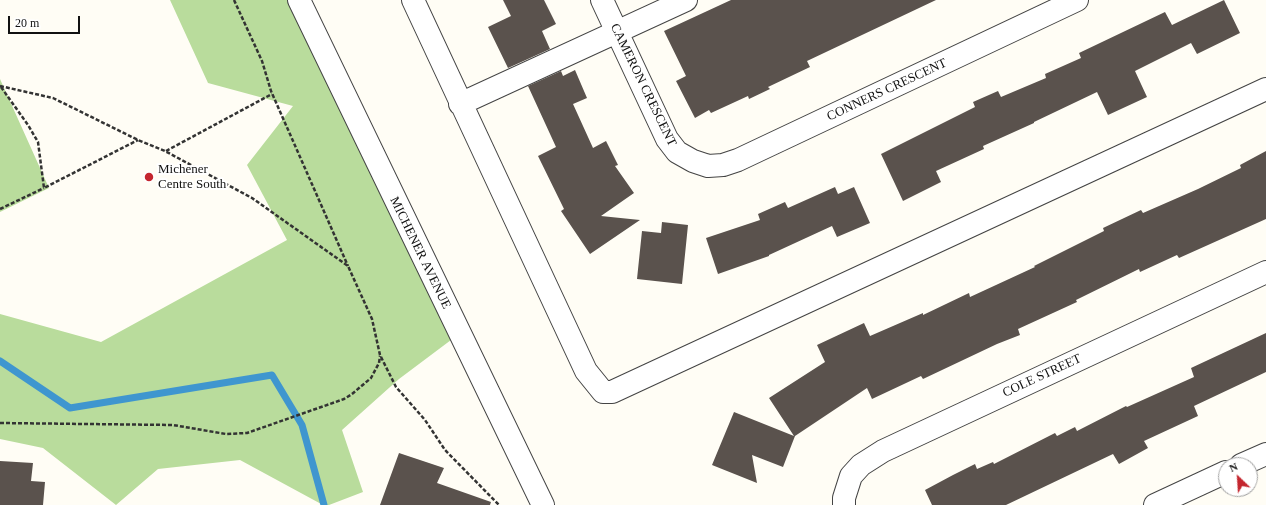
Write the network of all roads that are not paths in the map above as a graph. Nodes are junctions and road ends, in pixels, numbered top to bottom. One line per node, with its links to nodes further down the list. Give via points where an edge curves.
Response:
1 (299, 0): 12 (street, MICHENER AVENUE)
2 (413, 0): 8 (street)
3 (602, 0): 6 (street, CAMERON CRESCENT)
4 (686, 0): 6 (street)
5 (1077, 0): 9 (street, CONNERS CRESCENT, via 738,160 708,166)
6 (618, 32): 8 (street); 9 (street, CAMERON CRESCENT, via 667,139 677,152)
7 (1266, 89): 8 (street, via 612,392 603,392 586,371)
8 (460, 104)
9 (693, 161)
10 (1266, 272): 13 (street, COLE STREET, via 883,451 861,465 851,476 846,488)
11 (1218, 476): 14 (street)
12 (543, 505)
13 (844, 505)
14 (1156, 505)

